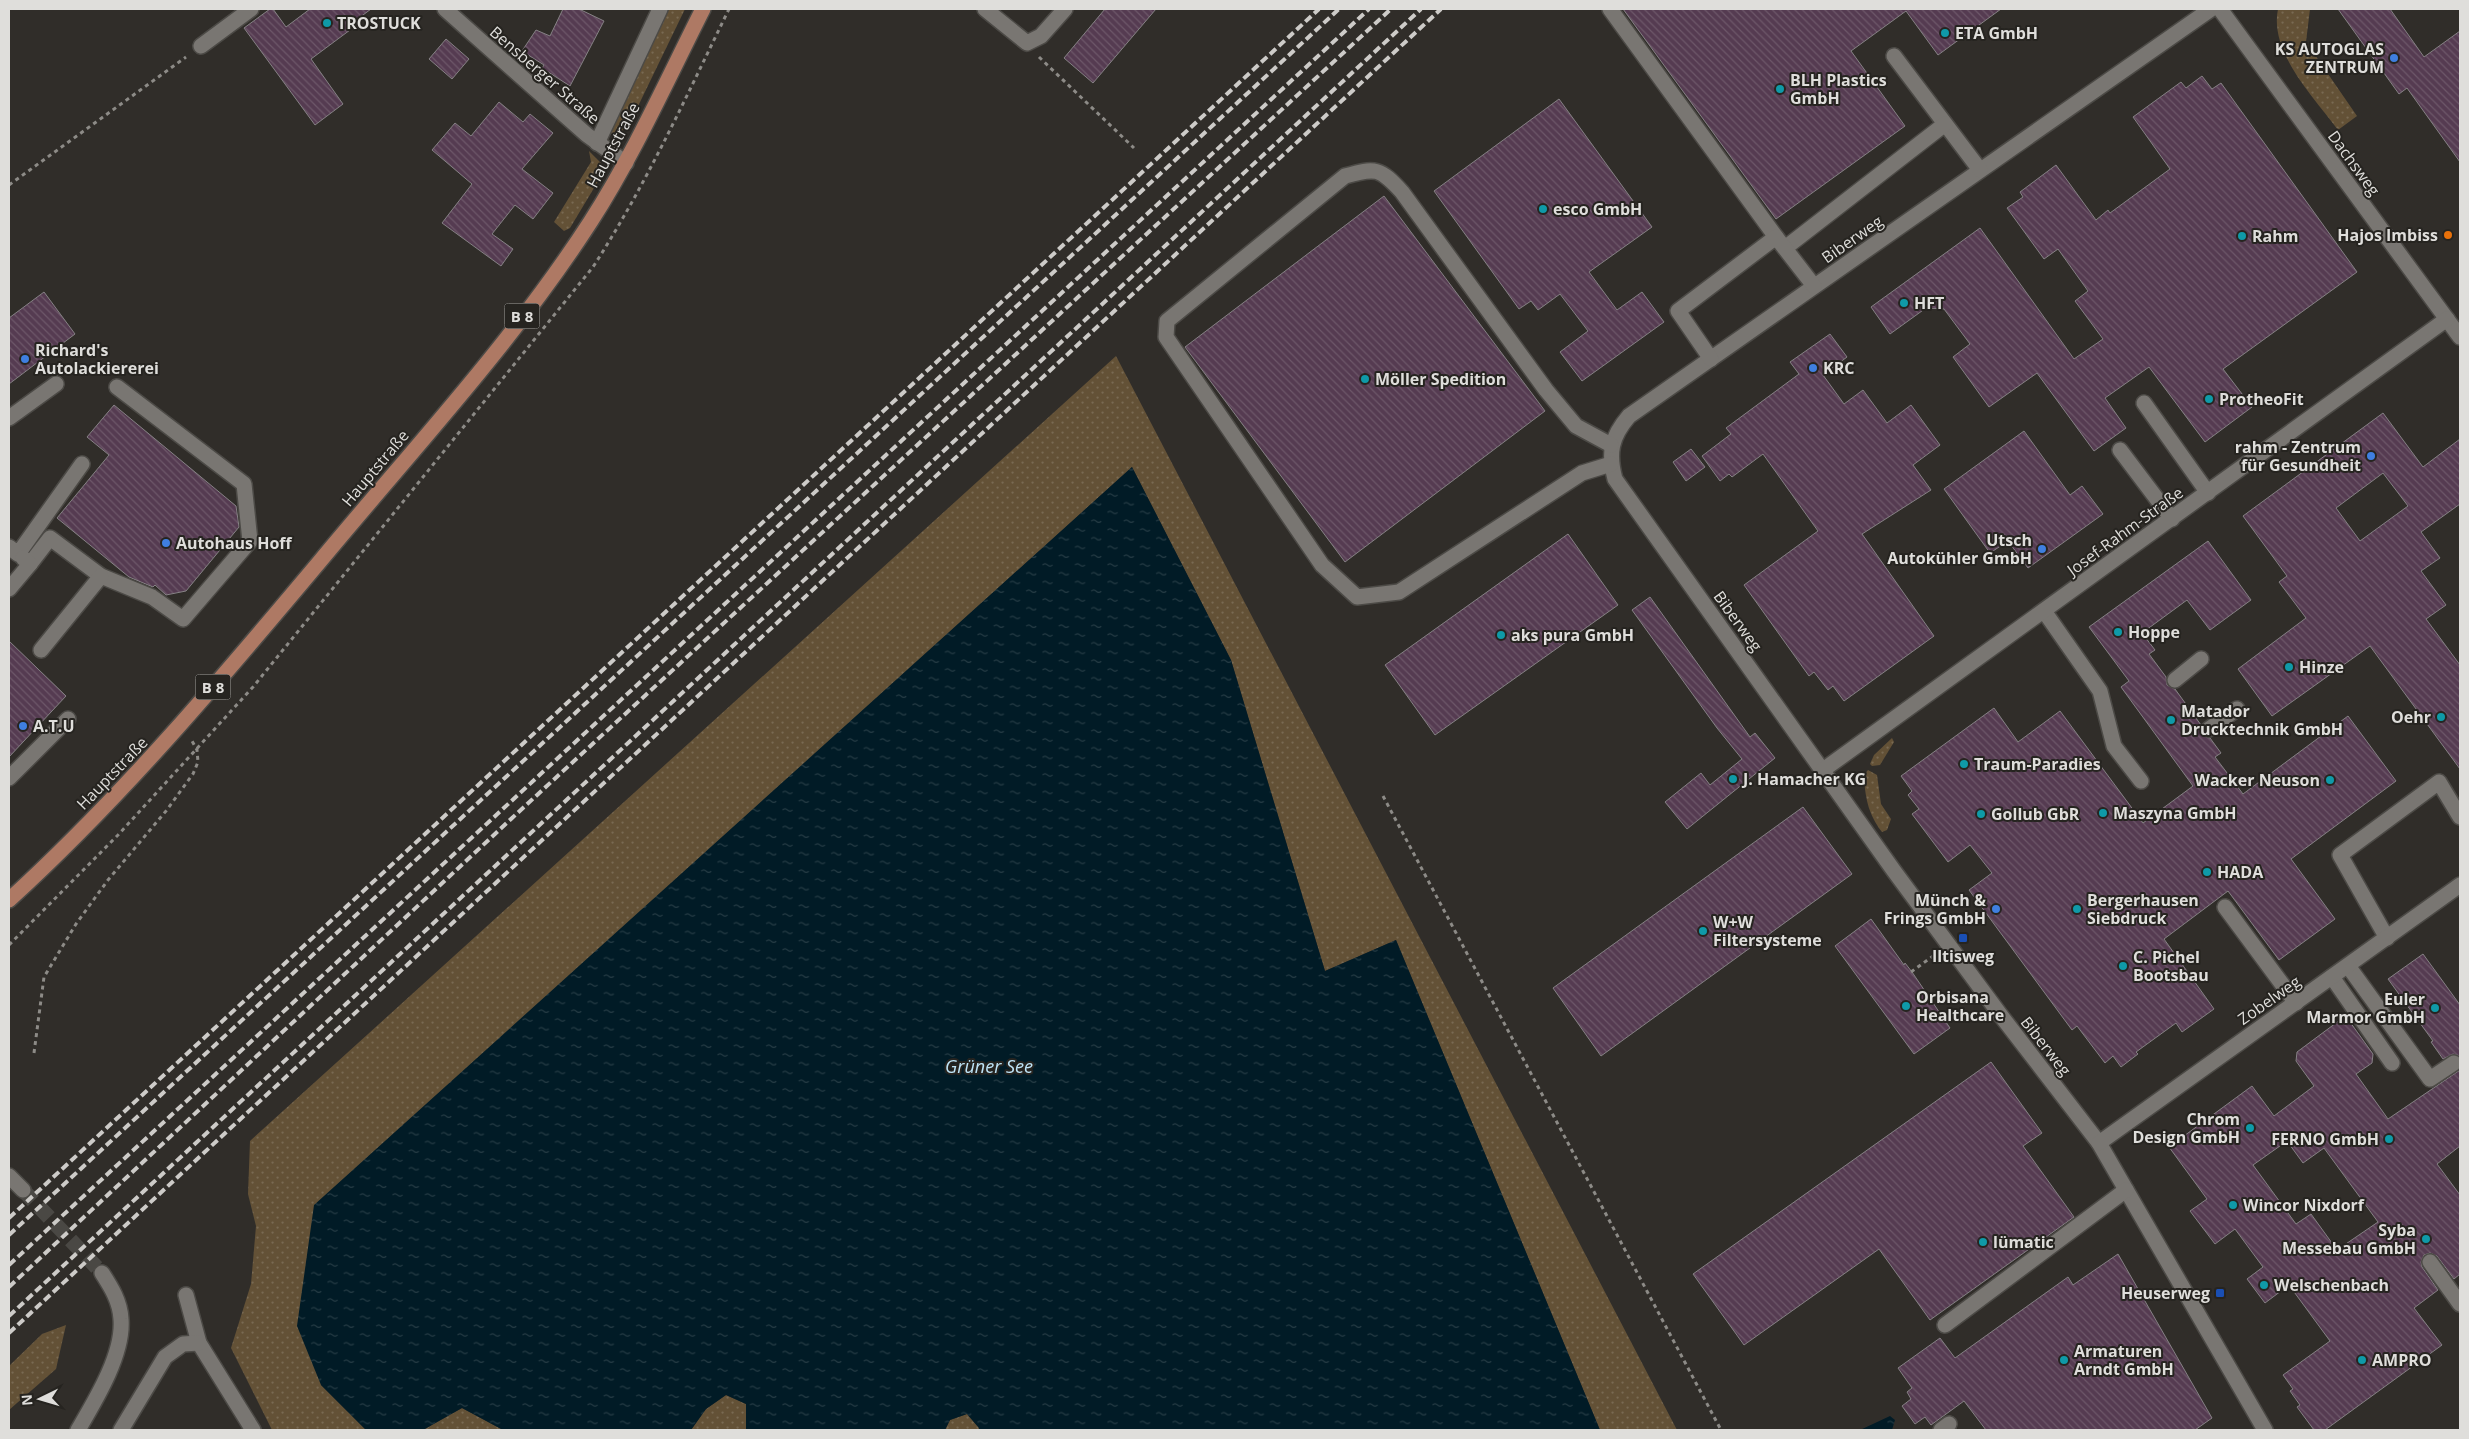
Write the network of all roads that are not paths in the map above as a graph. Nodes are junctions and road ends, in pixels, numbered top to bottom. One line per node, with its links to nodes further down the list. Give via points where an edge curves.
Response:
1 (251, 9): 10 (street)
2 (444, 9): 13 (street, Bensberger Straße)
3 (660, 9): 13 (street, Hauptstraße)
4 (702, 9): 14 (main road, Hauptstraße / B 8)
5 (985, 9): 6 (street, via 1027,43 1041,36)
6 (1065, 9)
7 (1610, 9): 16 (street)
8 (2211, 9): 15 (street, Biberweg)
9 (2220, 9): 18 (street, Dachsweg)
10 (201, 46)
11 (1894, 56): 12 (street)
12 (1945, 124): 15 (street); 16 (street)
13 (597, 143): 14 (street, Bensberger Straße)
14 (626, 162): 47 (main road, Hauptstraße / B 8, via 561,265 368,504 178,728 51,861)
15 (1980, 170): 17 (street, Biberweg)
16 (1780, 242): 17 (street); 20 (street, via 1678,310)
17 (1814, 286): 20 (street, Biberweg)
18 (2447, 319): 19 (street, Dachsweg); 29 (street, Josef-Rahm-Straße)
19 (2460, 337)
20 (1710, 359): 25 (street, Biberweg, via 1628,416 1617,430)
21 (56, 384): 24 (street)
22 (117, 387): 33 (street, via 244,484 250,541 182,619 152,597)
23 (2144, 402): 29 (street)
24 (9, 418)
25 (1611, 446): 28 (street, Biberweg); 28 (street, via 1576,426 1567,416 1402,192 1387,176 1370,169 1344,176 1167,321 1166,337 1316,557 1357,597 1399,592 1582,473)
26 (2120, 450): 30 (street)
27 (82, 464): 31 (street)
28 (1611, 464): 42 (street, Biberweg, via 1616,479)
29 (2208, 493): 30 (street, Josef-Rahm-Straße)
30 (2172, 519): 35 (street, Josef-Rahm-Straße)
31 (13, 551): 32 (street)
32 (30, 564): 33 (street, via 50,538); 34 (street)
33 (101, 576): 36 (street)
34 (9, 589)
35 (2044, 611): 42 (street, Josef-Rahm-Straße); 44 (street, via 2100,691 2114,746)
36 (41, 650)
37 (2201, 659): 38 (street)
38 (2175, 680)
39 (2237, 709): 41 (street)
40 (68, 719): 43 (street)
41 (2209, 729)
42 (1823, 770): 55 (street, Biberweg)
43 (9, 778)
44 (2141, 781)
45 (2460, 817): 49 (street, via 2439,782 2340,855)
46 (2460, 885): 49 (street, Zobelweg)
47 (9, 900)
48 (2225, 908): 52 (street)
49 (2387, 938): 50 (street, Zobelweg)
50 (2348, 966): 51 (street, Zobelweg); 54 (street, via 2430,1079)
51 (2332, 977): 52 (street, Zobelweg); 53 (street)
52 (2296, 1003): 55 (street, Zobelweg)
53 (2392, 1063)
54 (2454, 1063)
55 (2098, 1143): 58 (street, Biberweg)
56 (9, 1176): 57 (street)
57 (23, 1190)
58 (2126, 1190): 63 (street); 68 (street, Biberweg)
59 (2430, 1262): 62 (street)
60 (102, 1273): 65 (street, via 115,1294 121,1319 119,1341 112,1364)
61 (186, 1295): 64 (street)
62 (2460, 1304)
63 (1945, 1325)
64 (200, 1343): 66 (street, via 183,1344 165,1357); 67 (street)
65 (78, 1430)
66 (121, 1430)
67 (253, 1430)
68 (2265, 1430)

